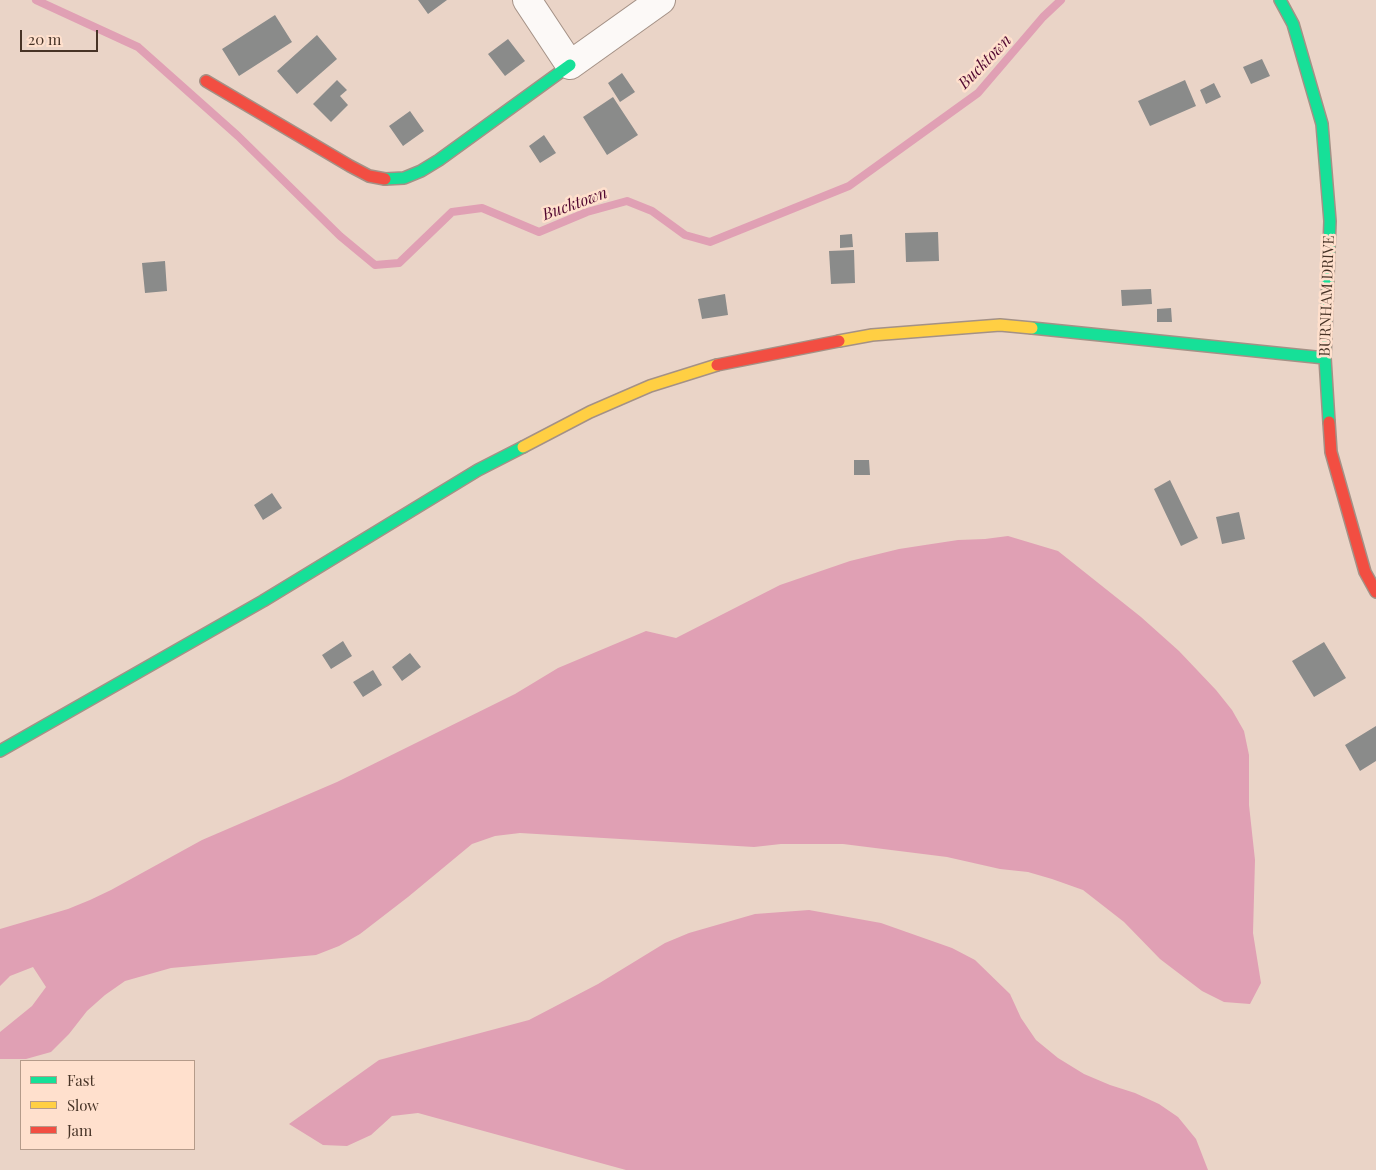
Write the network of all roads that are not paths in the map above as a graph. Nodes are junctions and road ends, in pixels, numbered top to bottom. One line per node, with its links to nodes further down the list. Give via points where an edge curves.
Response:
1 (528, 0): 4 (street)
2 (661, 0): 4 (street)
3 (1280, 0): 6 (street, BURNHAM DRIVE, via 1293,24 1322,124 1330,221)
4 (570, 65): 5 (street, via 422,171 389,180 369,176 350,166)
5 (206, 80)
6 (1325, 358): 7 (street, BURNHAM DRIVE, via 1331,452 1365,572); 8 (street, via 1000,326 872,335 711,366 650,386 590,412 478,470 263,601)
7 (1376, 592)
8 (0, 752)

